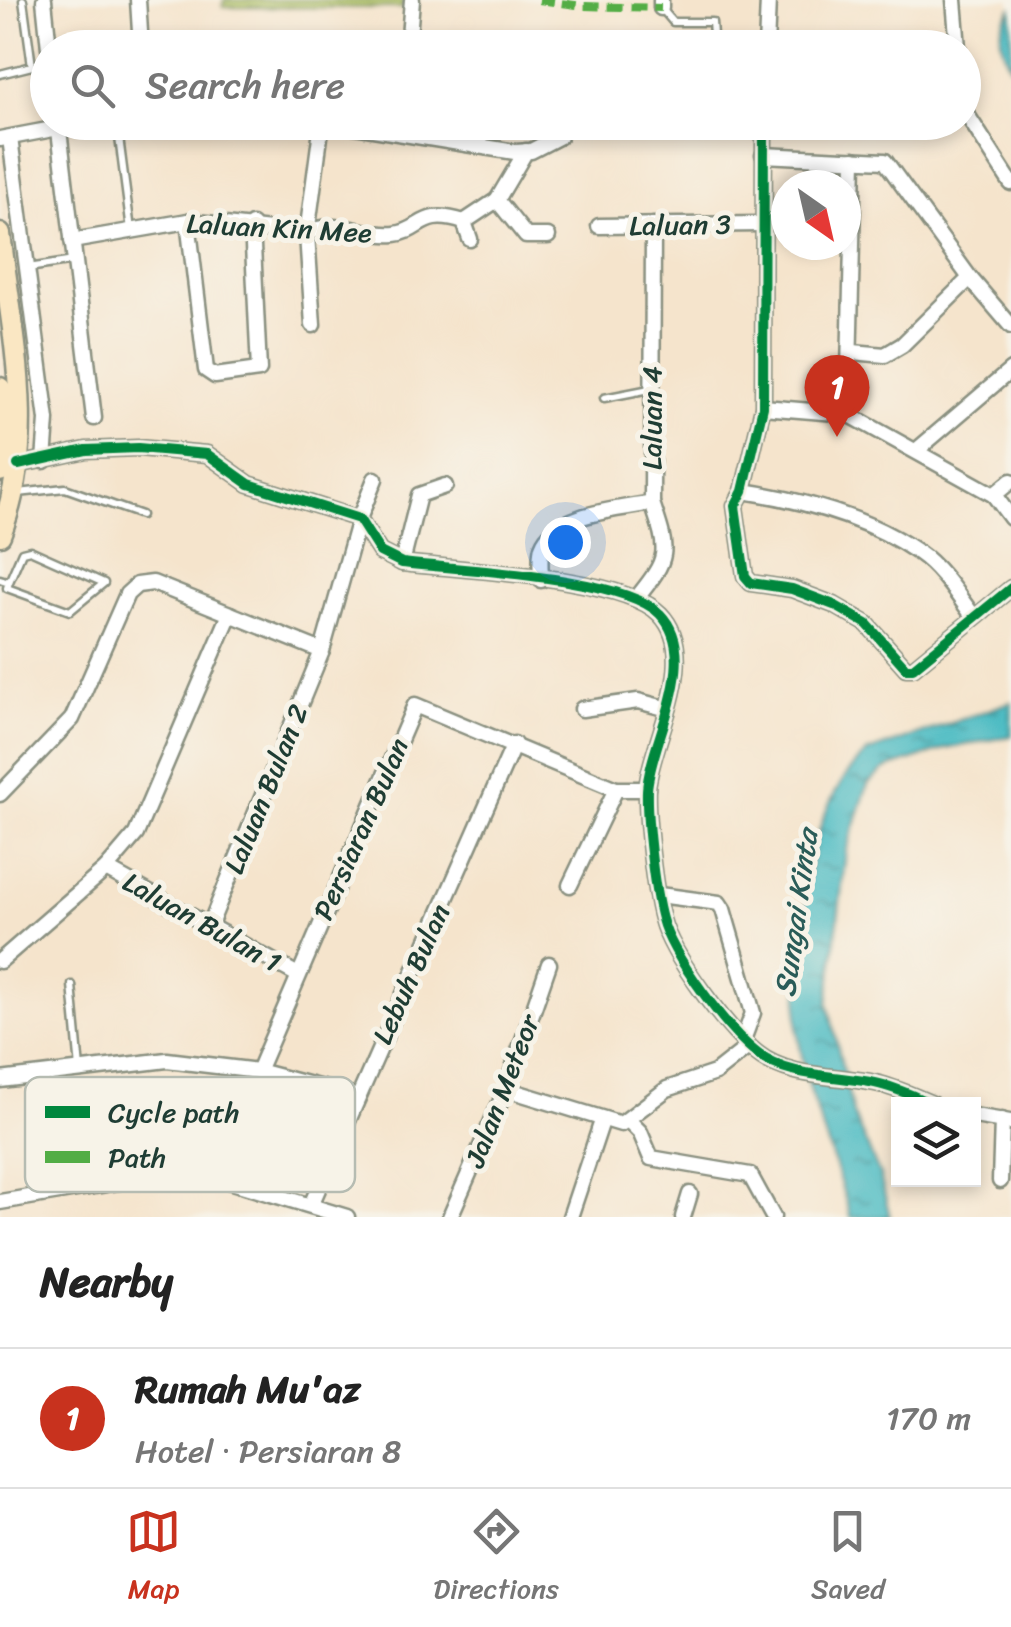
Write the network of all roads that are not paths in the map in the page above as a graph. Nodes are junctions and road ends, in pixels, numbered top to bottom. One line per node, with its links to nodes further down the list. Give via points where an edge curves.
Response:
1 (23, 0): 14 (lane)
2 (44, 0): 8 (street)
3 (138, 0): 9 (street)
4 (412, 0): 10 (street)
5 (768, 0): 12 (street)
6 (954, 0): 13 (street)
7 (661, 4): 11 (lane, via 674,22 712,22)
8 (47, 30)
9 (140, 30)
10 (410, 30)
11 (713, 30)
12 (767, 30)
13 (956, 30)
14 (30, 51)
15 (30, 66): 16 (lane)
16 (0, 74)
17 (30, 133): 19 (street)
18 (981, 136): 29 (street)
19 (5, 139): 44 (street)
20 (60, 140): 42 (street)
21 (119, 140): 37 (lane)
22 (323, 140): 39 (street)
23 (467, 140): 26 (street)
24 (551, 140): 26 (street)
25 (763, 140): 27 (street)
26 (526, 151): 30 (street)
27 (763, 155): 28 (street); 33 (street)
28 (854, 159): 45 (street, via 885,161); 48 (street)
29 (1011, 183)
30 (497, 200): 32 (street); 40 (street, via 526,236)
31 (188, 221): 34 (street, Laluan Kin Mee); 34 (street, via 206,370 216,376 260,370); 37 (street, Laluan Kin Mee)
32 (464, 222): 39 (street, Laluan Kin Mee, via 430,217 397,234 321,225); 41 (street)
33 (762, 224): 35 (street, Laluan 3); 53 (street)
34 (252, 225): 39 (street, Laluan Kin Mee)
35 (654, 225): 36 (street, Laluan 3); 51 (street, Laluan 4)
36 (599, 226)
37 (132, 231): 42 (street, Laluan Kin Mee)
38 (0, 234): 58 (main road, via 19,387)
39 (307, 234): 46 (street)
40 (548, 236)
41 (470, 239)
42 (72, 241): 43 (street)
43 (74, 262): 44 (lane); 55 (street)
44 (27, 268): 57 (street, via 47,420)
45 (970, 278): 47 (street); 48 (street, via 902,345 885,355)
46 (313, 325)
47 (1011, 326)
48 (853, 352): 54 (street)
49 (1011, 370): 56 (street)
50 (0, 388): 58 (main road)
51 (650, 389): 52 (lane); 65 (street, Laluan 4)
52 (604, 398)
53 (763, 407): 54 (street); 62 (street)
54 (848, 414): 56 (street)
55 (94, 418)
56 (917, 450): 63 (street)
57 (44, 460): 58 (street); 68 (street, via 138,448 207,454 249,484)
58 (9, 468): 64 (main road)
59 (375, 479): 68 (street, Laluan Bulan 2)
60 (1011, 481): 63 (street)
61 (445, 486): 70 (street, via 419,495)
62 (744, 491): 77 (street, via 819,507 921,554); 77 (street, via 735,506 745,576 752,583 834,604 868,624 906,668)
63 (994, 495): 67 (street)
64 (6, 498): 66 (lane, via 64,488); 69 (main road)
65 (652, 503): 72 (street, via 568,524 550,536 541,550); 75 (street, Laluan 4, via 665,561)
66 (140, 515)
67 (1011, 518)
68 (359, 519): 70 (street, via 380,552); 78 (street, Laluan Bulan 2)
69 (0, 535)
70 (402, 563): 72 (street)
71 (0, 580): 73 (lane)
72 (541, 580): 75 (street, via 600,586)
73 (10, 582): 73 (lane, via 7,588 70,611 104,583 30,550 22,552)
74 (1011, 588): 77 (street)
75 (636, 599): 80 (street, via 660,614 676,644)
76 (230, 614): 78 (street); 84 (street, via 153,583 137,584 72,719); 85 (street, via 136,834)
77 (974, 618)
78 (322, 651): 88 (street, Laluan Bulan 2)
79 (582, 709): 80 (street, via 638,701)
80 (668, 709): 82 (street)
81 (514, 744): 83 (street, Persiaran Bulan); 91 (street, Persiaran Bulan, via 415,706); 101 (street, Lebuh Bulan)
82 (647, 788): 83 (street, Persiaran Bulan); 87 (street)
83 (616, 789): 86 (street)
84 (0, 794)
85 (106, 870): 88 (street, Laluan Bulan 1); 89 (street)
86 (570, 885)
87 (659, 895): 93 (street, via 674,948); 93 (street, via 723,909 753,1013)
88 (209, 927): 91 (street, Laluan Bulan 1)
89 (0, 961)
90 (549, 964): 100 (street, Jalan Meteor)
91 (298, 975): 95 (street, Persiaran Bulan)
92 (72, 985): 94 (lane)
93 (745, 1043): 102 (street, via 788,1068); 106 (street, via 715,1073 668,1089)
94 (80, 1071): 95 (street, via 167,1060); 97 (street)
95 (258, 1071): 98 (street)
96 (25, 1077): 99 (street)
97 (27, 1077)
98 (281, 1077)
99 (0, 1080)
100 (506, 1089): 104 (street); 115 (street, Jalan Meteor)
101 (356, 1097)
102 (913, 1097)
103 (981, 1117): 105 (street)
104 (602, 1121): 106 (street); 116 (street)
105 (1007, 1121): 107 (street)
106 (630, 1122): 118 (street, via 651,1158 750,1175)
107 (1000, 1181)
108 (60, 1192): 112 (street)
109 (267, 1192): 113 (street)
110 (316, 1192): 113 (street, Lebuh Bulan)
111 (690, 1194): 117 (street)
112 (0, 1202)
113 (311, 1205): 114 (street)
114 (348, 1217)
115 (450, 1217)
116 (570, 1217)
117 (683, 1217)
118 (774, 1217)

